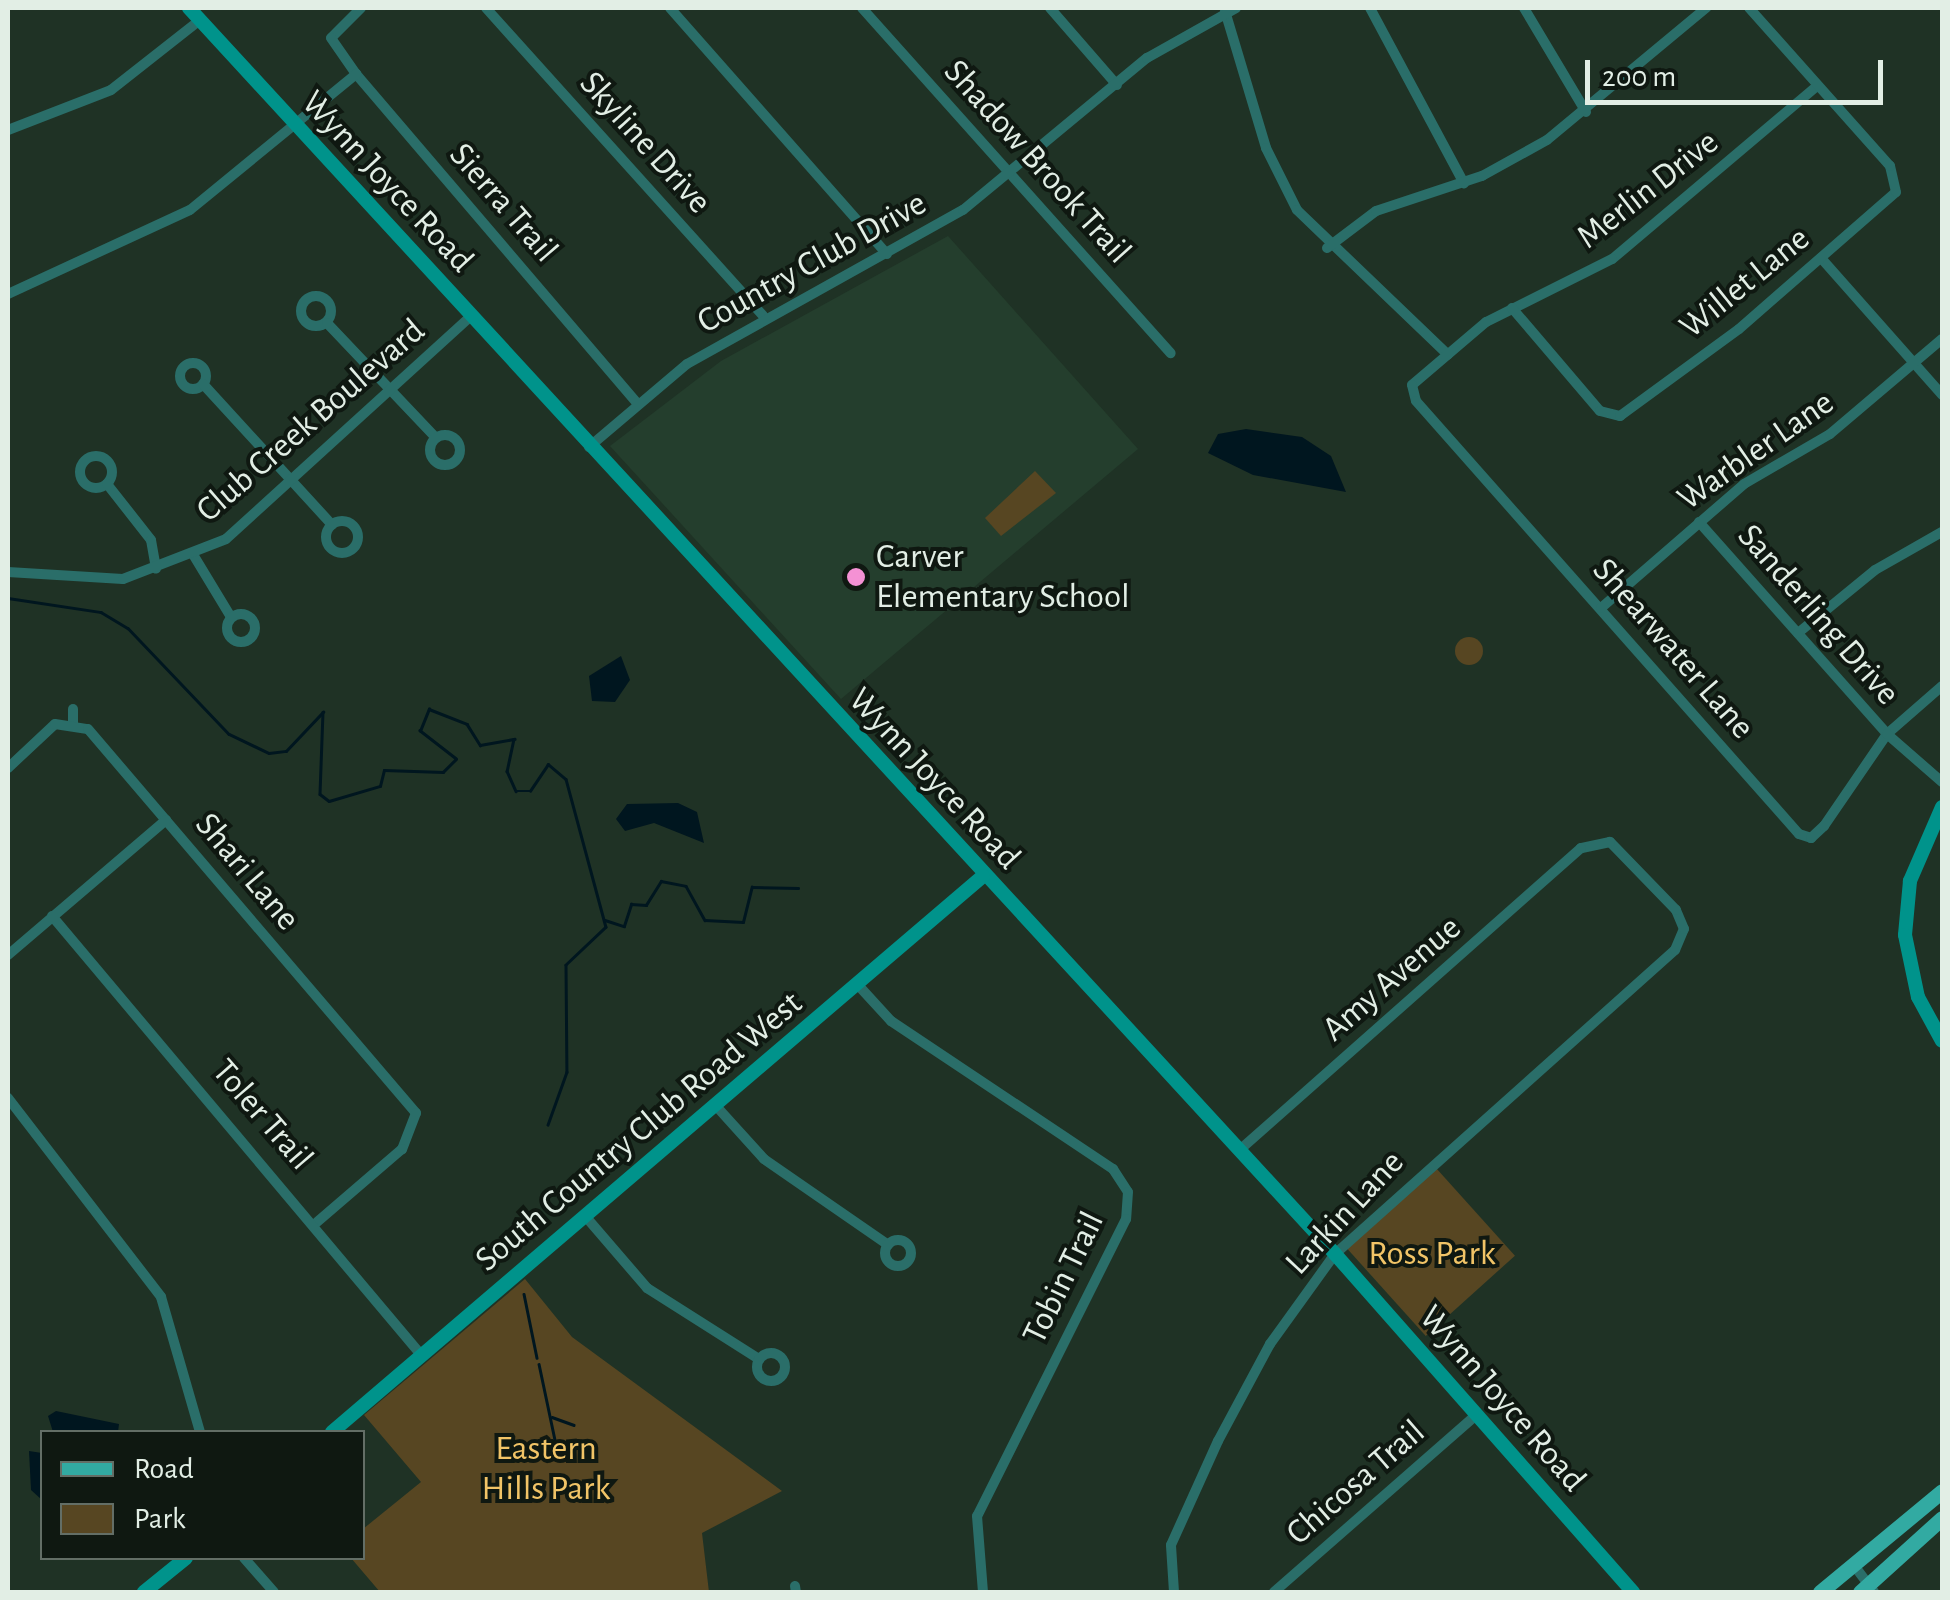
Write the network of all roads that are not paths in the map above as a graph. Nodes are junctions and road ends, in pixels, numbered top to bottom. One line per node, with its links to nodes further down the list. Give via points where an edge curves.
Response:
1 (189, 8): 12 (street, Wynn Joyce Road)
2 (360, 8): 13 (street, Sierra Trail, via 331,38)
3 (486, 8): 26 (street, Skyline Drive)
4 (670, 8): 22 (street)
5 (862, 8): 19 (street, Shadow Brook Trail)
6 (1050, 8): 14 (street)
7 (1370, 8): 20 (street)
8 (1524, 8): 16 (street)
9 (1706, 8): 16 (street)
10 (1748, 8): 15 (street)
11 (1231, 9): 14 (street, Country Club Drive); 21 (street, via 1274,170)
12 (200, 20): 17 (street, Wynn Joyce Road); 18 (street, via 112,90)
13 (356, 74): 17 (street); 37 (street, Sierra Trail)
14 (1117, 85): 19 (street, Country Club Drive)
15 (1817, 86): 23 (street, Willet Lane, via 1900,186); 25 (street, Merlin Drive, via 1612,258)
16 (1586, 112): 20 (street)
17 (296, 129): 24 (street, via 190,210); 27 (street, Wynn Joyce Road)
18 (8, 130)
19 (1011, 175): 22 (street, Country Club Drive); 30 (street, Shadow Brook Trail)
20 (1464, 183): 21 (street, via 1376,211)
21 (1327, 248): 31 (street)
22 (888, 254): 26 (street, Country Club Drive)
23 (1821, 258): 25 (street, Willet Lane, via 1620,416 1600,411); 32 (street)
24 (8, 294)
25 (1512, 308): 31 (street, Merlin Drive)
26 (763, 316): 37 (street, Country Club Drive)
27 (470, 317): 34 (street, Club Creek Boulevard); 39 (street, Wynn Joyce Road)
28 (327, 322): 34 (street)
29 (1942, 340): 32 (street, Warbler Lane)
30 (1171, 352)
31 (1448, 356): 35 (street, Merlin Drive)
32 (1914, 362): 36 (street); 42 (street, Warbler Lane, via 1840,427 1760,472)
33 (203, 384): 41 (street)
34 (392, 390): 38 (street); 41 (street, Club Creek Boulevard)
35 (1414, 393): 48 (street, Shearwater Lane)
36 (1942, 395)
37 (636, 402): 39 (street, Country Club Drive)
38 (436, 438)
39 (588, 448): 60 (street, Wynn Joyce Road)
40 (107, 484): 46 (street, via 151,540)
41 (291, 484): 43 (street); 45 (street, Club Creek Boulevard)
42 (1699, 522): 48 (street, Warbler Lane); 50 (street, Sanderling Drive)
43 (332, 525)
44 (1942, 532): 50 (street, via 1875,570)
45 (194, 556): 46 (street, Club Creek Boulevard); 49 (street)
46 (156, 569): 47 (street, Club Creek Boulevard, via 83,580)
47 (8, 572)
48 (1601, 608): 54 (street, Shearwater Lane, via 1799,834 1811,838 1834,816)
49 (231, 617)
50 (1798, 633): 54 (street, Sanderling Drive)
51 (1942, 686): 54 (street)
52 (73, 710): 53 (street)
53 (73, 726): 55 (street, via 41,733); 58 (street, Shari Lane, via 88,728)
54 (1887, 734): 56 (street, Sanderling Drive)
55 (8, 768)
56 (1942, 782)
57 (1942, 807): 64 (street, via 1910,881 1906,935 1918,996)
58 (166, 820): 61 (street); 69 (street, Shari Lane, via 416,1113 416,1130)
59 (1580, 848): 67 (street, Amy Avenue); 71 (street, Larkin Lane, via 1610,842 1676,910 1684,928 1675,950)
60 (983, 876): 63 (street, South Country Club Road West); 67 (street, Wynn Joyce Road)
61 (52, 916): 62 (street); 69 (street, Toler Trail)
62 (8, 956)
63 (858, 985): 66 (street, South Country Club Road West); 85 (street, Tobin Trail, via 891,1021 1113,1169 1128,1192 1126,1219 977,1516)
64 (1942, 1041)
65 (8, 1098): 75 (street, via 162,1298)
66 (717, 1107): 68 (street, South Country Club Road West); 70 (street, via 764,1158)
67 (1239, 1151): 71 (street, Wynn Joyce Road)
68 (586, 1217): 72 (street, South Country Club Road West); 73 (street, via 647,1288)
69 (317, 1222): 72 (street, Toler Trail)
70 (888, 1245)
71 (1334, 1254): 74 (street, Wynn Joyce Road); 86 (street, Larkin Lane, via 1270,1344 1218,1441 1171,1545)
72 (422, 1356): 76 (street, South Country Club Road West)
73 (759, 1359)
74 (1475, 1416): 87 (street, Chicosa Trail); 88 (street, Wynn Joyce Road)
75 (199, 1430)
76 (334, 1430)
77 (1942, 1491): 81 (main road)
78 (1942, 1518): 82 (main road)
79 (184, 1560): 83 (street)
80 (246, 1560): 84 (street)
81 (1852, 1564): 82 (street); 89 (main road)
82 (1867, 1590)
83 (144, 1592)
84 (274, 1592)
85 (983, 1592)
86 (1174, 1592)
87 (1274, 1592)
88 (1633, 1592)
89 (1820, 1592)

